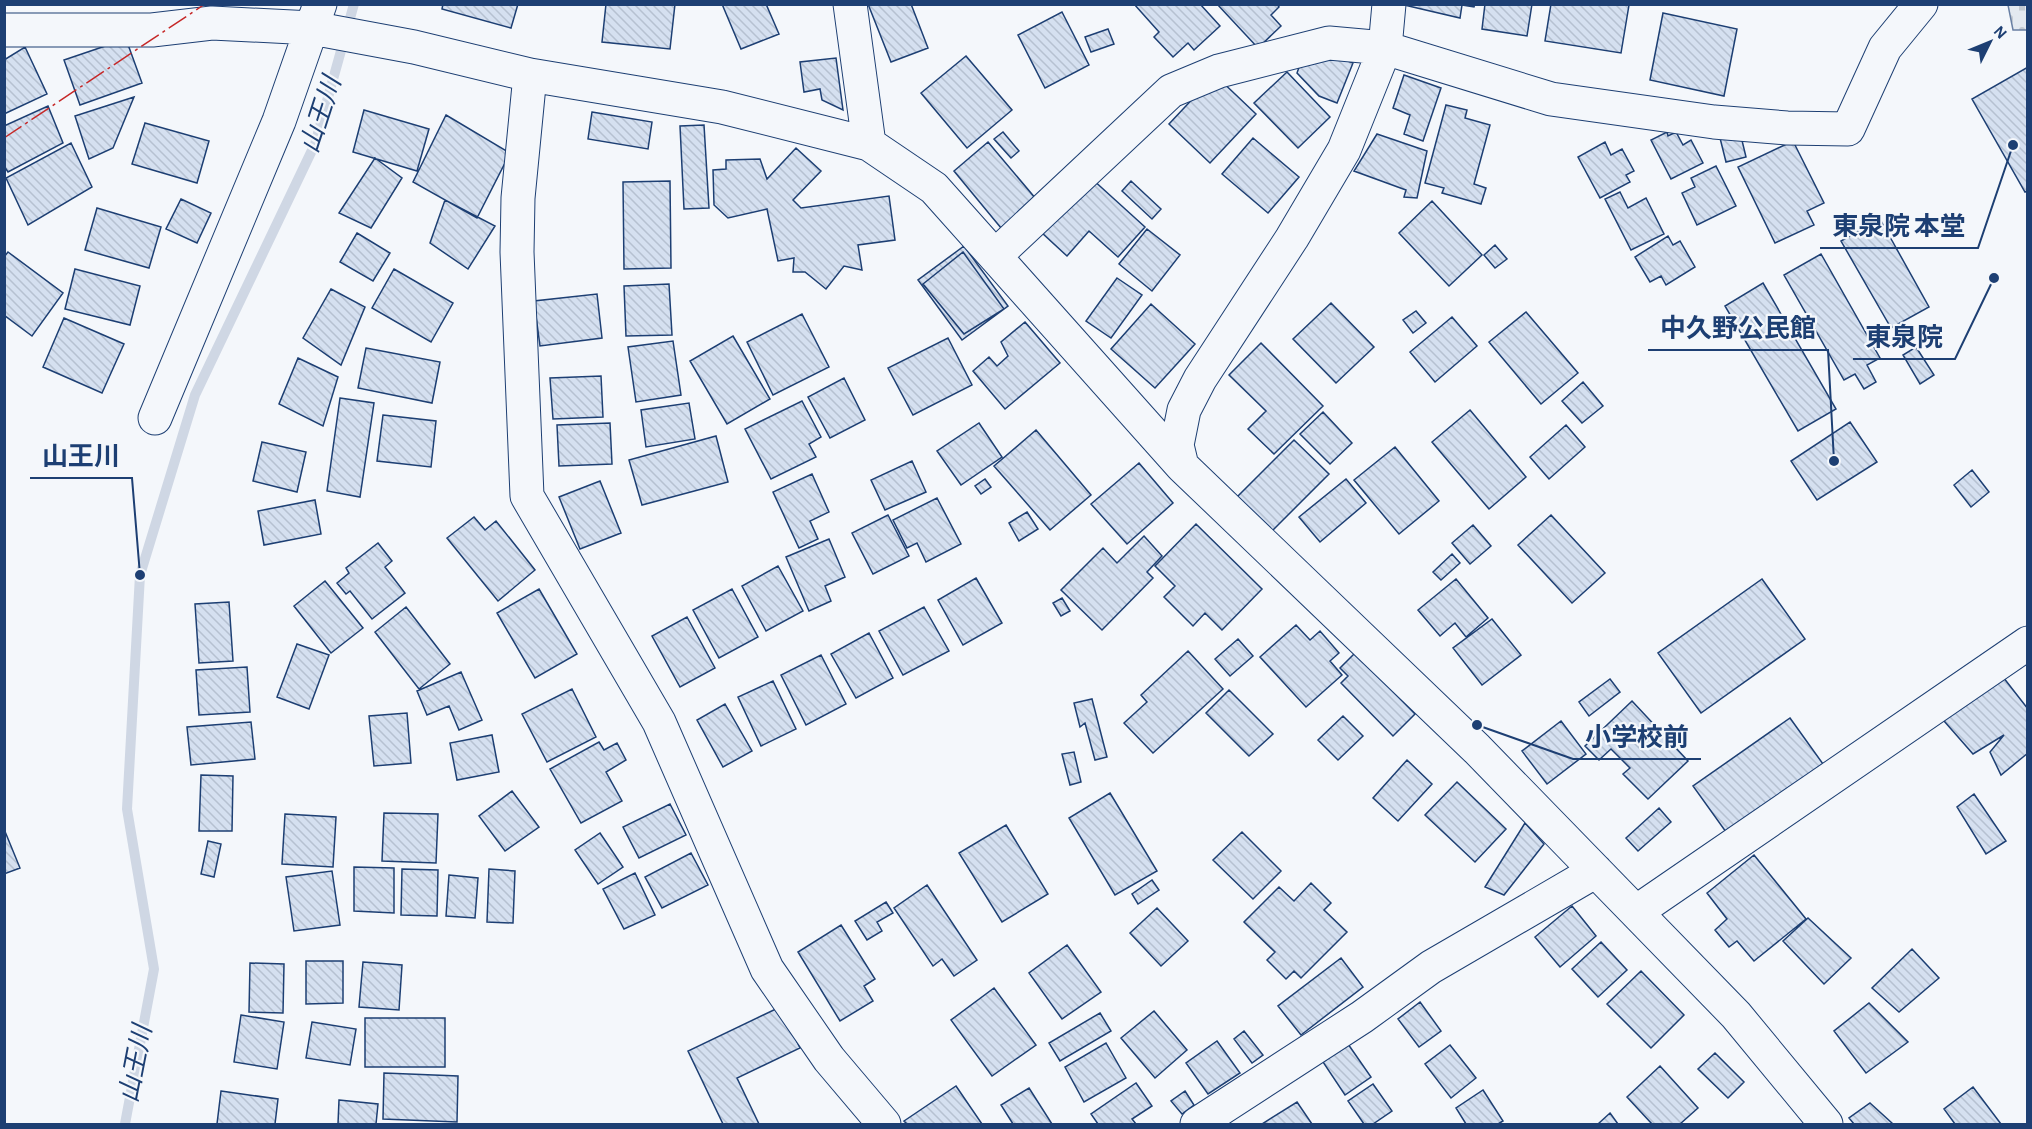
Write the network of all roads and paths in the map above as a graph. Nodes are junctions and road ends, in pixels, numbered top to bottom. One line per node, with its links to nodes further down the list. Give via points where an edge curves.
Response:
1 (850, 4): 8 (street)
2 (1389, 4): 6 (street)
3 (1921, 4): 6 (street, via 1885,48 1848,129 1787,129 1713,122 1551,99)
4 (316, 16): 5 (street, via 152,30); 7 (street, via 387,43); 10 (street, via 279,121)
5 (4, 30)
6 (1384, 48): 9 (street, via 1329,43 1219,71 1171,92); 11 (street, via 1344,150 1189,399 1178,438)
7 (530, 75): 8 (street, via 722,107); 15 (street, via 517,252 527,496 659,722 767,969 829,1059)
8 (870, 144): 9 (street, via 934,188)
9 (995, 256): 11 (street)
10 (155, 417)
11 (1182, 466): 13 (street, via 1477,749)
12 (2028, 643): 14 (street)
13 (1596, 871): 14 (street); 16 (street, via 1431,967)
14 (1636, 912): 17 (street, via 1736,1015)
15 (884, 1125)
16 (1197, 1125)
17 (1826, 1125)

